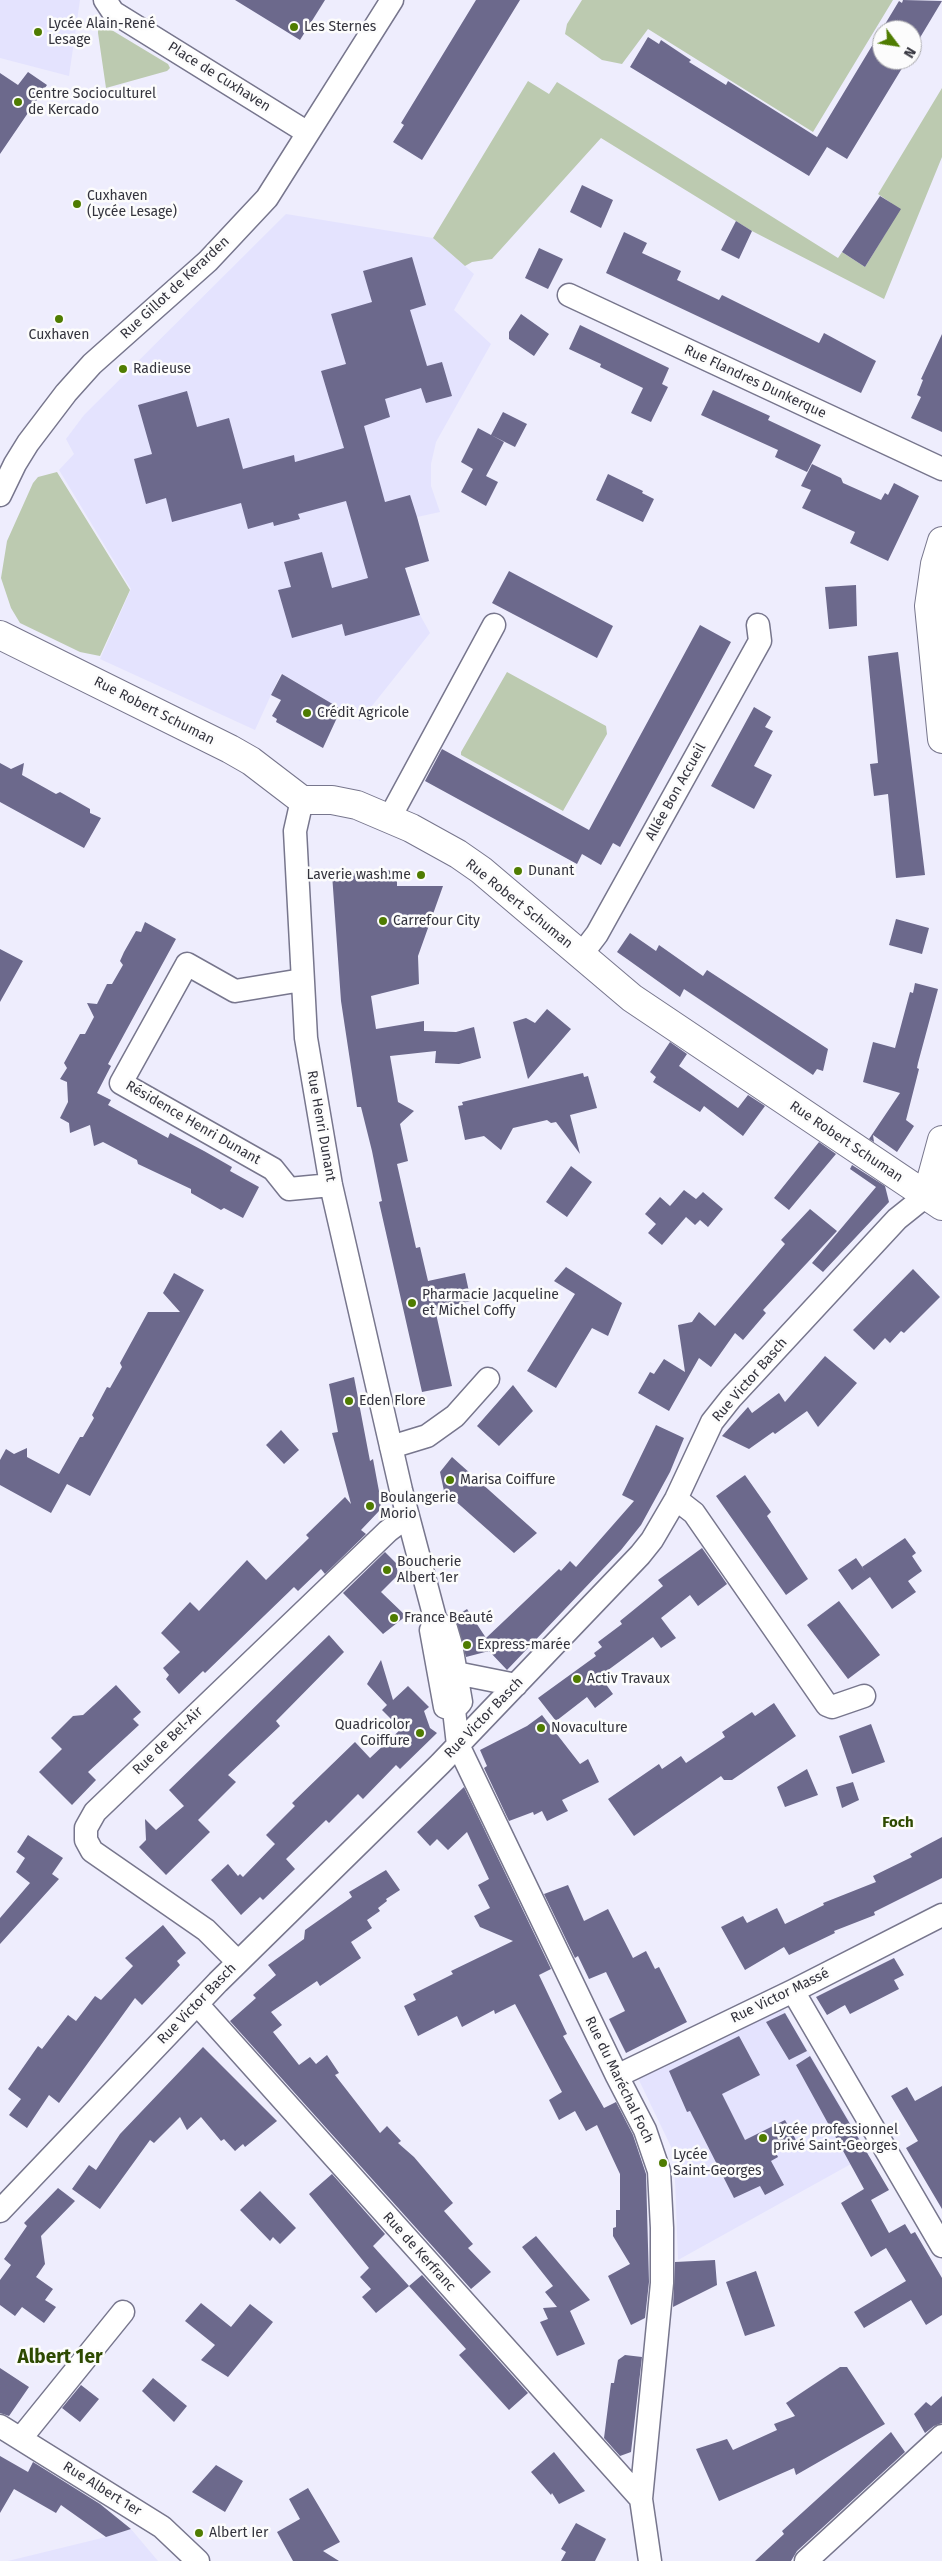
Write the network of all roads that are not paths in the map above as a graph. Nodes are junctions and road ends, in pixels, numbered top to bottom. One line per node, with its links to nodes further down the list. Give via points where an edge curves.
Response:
1 (392, 0): 3 (street, Rue Gillot de Kerarden)
2 (105, 2): 3 (street, Place de Cuxhaven, via 114,12)
3 (308, 133): 6 (street, Rue Gillot de Kerarden, via 267,198 241,226 208,261 92,364 66,393 15,464)
4 (569, 296): 5 (street, Rue Flandres Dunkerque)
5 (942, 468)
6 (0, 495)
7 (942, 540): 11 (street, via 929,606)
8 (494, 625): 14 (street)
9 (758, 625): 15 (street, Allée Bon Accueil, via 760,640 597,934)
10 (0, 635): 13 (street, Rue Robert Schuman, via 230,749)
11 (937, 657): 12 (street)
12 (942, 739)
13 (302, 800): 14 (street, Rue Robert Schuman, via 356,805); 16 (street, Rue Henri Dunant, via 295,831)
14 (389, 819): 15 (street, Rue Robert Schuman, via 458,854 481,870)
15 (582, 955): 19 (street, Rue Robert Schuman, via 632,998)
16 (302, 980): 18 (street, Rue Henri Dunant, via 306,1038); 18 (street, Résidence Henri Dunant, via 235,991 187,964 121,1083 272,1169 289,1189)
17 (942, 1140): 19 (street)
18 (331, 1185): 21 (street, Rue Henri Dunant)
19 (934, 1201): 22 (street, Rue Victor Basch, via 897,1219 731,1398 701,1442)
20 (488, 1379): 21 (street, via 456,1416 427,1436)
21 (391, 1447): 23 (street, Rue Henri Dunant)
22 (676, 1499): 26 (street, Rue Victor Basch, via 640,1555); 27 (street, via 694,1513 827,1705 832,1707)
23 (408, 1516): 24 (street, Rue Henri Dunant); 31 (street, Rue de Bel-Air, via 388,1531 95,1812 86,1828 86,1840 92,1851 206,1930)
24 (436, 1622): 25 (street, Rue Henri Dunant, via 446,1628); 28 (street, Rue Henri Dunant, via 432,1630 445,1707)
25 (456, 1672): 26 (street); 28 (street, Rue Henri Dunant, via 461,1702)
26 (516, 1685): 29 (street, Rue Victor Basch)
27 (864, 1696)
28 (454, 1710): 29 (street, Rue Henri Dunant)
29 (458, 1745): 31 (street, Rue Victor Basch); 34 (street, Rue du Maréchal Foch)
30 (942, 1915): 32 (street, Rue Victor Massé)
31 (238, 1962): 33 (street, Rue Victor Basch)
32 (793, 1991): 34 (street, Rue Victor Massé); 36 (street)
33 (197, 2004): 35 (street, Rue Victor Basch); 41 (street, Rue de Kerfranc)
34 (617, 2076): 41 (street, Rue du Maréchal Foch, via 646,2130 659,2171 662,2283)
35 (0, 2211)
36 (942, 2246)
37 (123, 2312): 40 (street)
38 (0, 2426): 40 (street, Rue Albert 1er)
39 (942, 2436): 44 (street)
40 (21, 2438): 42 (street, Rue Albert 1er, via 162,2527)
41 (641, 2499): 43 (street, Rue du Maréchal Foch)
42 (198, 2561)
43 (650, 2561)
44 (806, 2561)

